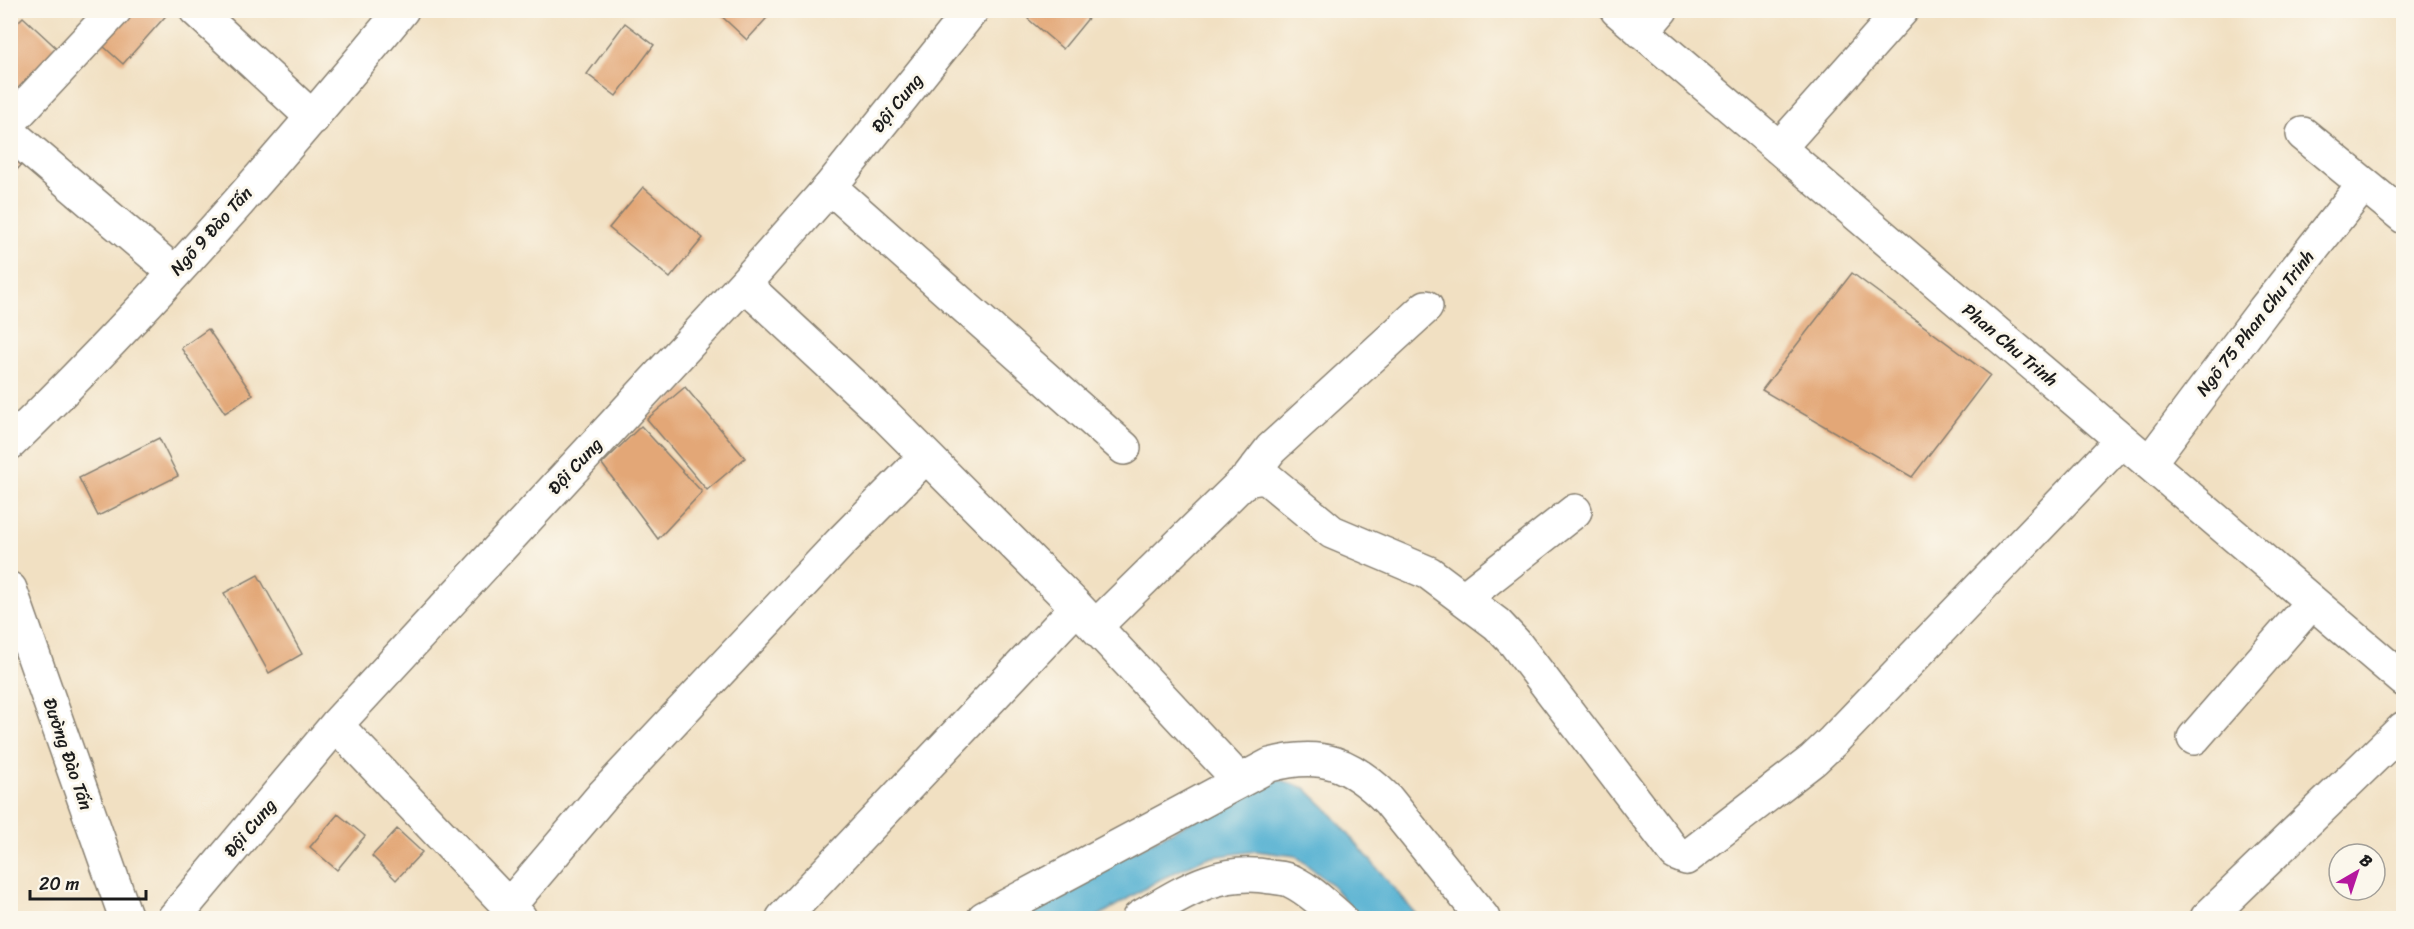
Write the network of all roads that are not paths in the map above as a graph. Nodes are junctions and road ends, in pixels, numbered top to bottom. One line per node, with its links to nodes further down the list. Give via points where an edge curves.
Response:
1 (115, 10): 9 (street)
2 (196, 10): 8 (street)
3 (402, 10): 8 (street, Ngõ 9 Đào Tấn)
4 (972, 10): 14 (street, Đội Cung)
5 (1617, 10): 7 (street, Phan Chu Trinh)
6 (1902, 10): 12 (street)
7 (1652, 21): 12 (street, Phan Chu Trinh)
8 (313, 118): 16 (street, Ngõ 9 Đào Tấn)
9 (10, 122)
10 (10, 133): 16 (street)
11 (2303, 134): 13 (street)
12 (1779, 148): 19 (street, Phan Chu Trinh)
13 (2363, 185): 15 (street); 23 (street, Ngõ 75 Phan Chu Trinh)
14 (830, 187): 17 (street, Đội Cung); 21 (street)
15 (2403, 217)
16 (175, 273): 20 (street, Ngõ 9 Đào Tấn, via 63,393)
17 (744, 284): 22 (street); 31 (street, Đội Cung)
18 (1426, 307): 24 (street, via 1271,449)
19 (2122, 440): 23 (street, Phan Chu Trinh); 27 (street, via 1833,741 1686,858 1676,854 1515,643)
20 (10, 443)
21 (1124, 448)
22 (926, 456): 29 (street); 35 (street, via 604,794)
23 (2149, 463): 28 (street, Phan Chu Trinh)
24 (1247, 480): 27 (street, via 1268,479 1332,532 1429,573); 29 (street)
25 (1575, 511): 27 (street)
26 (10, 589): 36 (street, Đường Đào Tấn)
27 (1464, 598)
28 (2312, 603): 30 (street, Phan Chu Trinh); 33 (street)
29 (1086, 616): 34 (street); 38 (street)
30 (2403, 680)
31 (336, 725): 35 (street); 37 (street, Đội Cung)
32 (2403, 728): 43 (street)
33 (2194, 738)
34 (1240, 781): 39 (street); 42 (street, via 1270,765 1292,759 1315,758 1353,771 1388,800)
35 (514, 913)
36 (126, 918)
37 (174, 918)
38 (783, 918)
39 (984, 918)
40 (1139, 918): 41 (street, via 1194,887 1251,873 1291,880)
41 (1340, 918)
42 (1483, 918)
43 (2206, 918)

